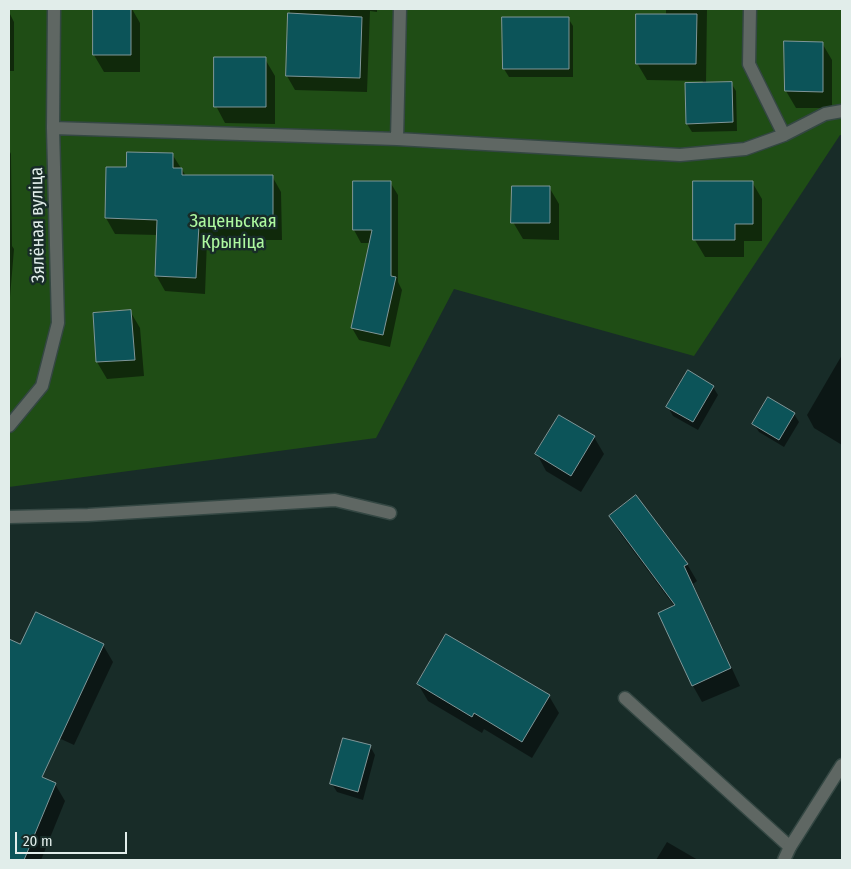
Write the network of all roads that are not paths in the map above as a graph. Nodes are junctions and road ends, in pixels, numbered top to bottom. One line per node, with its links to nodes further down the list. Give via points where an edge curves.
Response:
1 (54, 9): 5 (street, Зялёная вуліца)
2 (400, 9): 7 (street)
3 (750, 9): 6 (street, via 750,64)
4 (842, 111): 6 (street, via 824,114)
5 (53, 128): 7 (street); 8 (street, Зялёная вуліца, via 58,323 42,386)
6 (784, 135): 7 (street, via 745,149 680,155)
7 (397, 139)
8 (9, 426)
9 (390, 513): 10 (street, via 334,500)
10 (9, 517)
11 (625, 698): 13 (street)
12 (842, 765): 13 (street)
13 (790, 847): 14 (street)
14 (784, 860)

